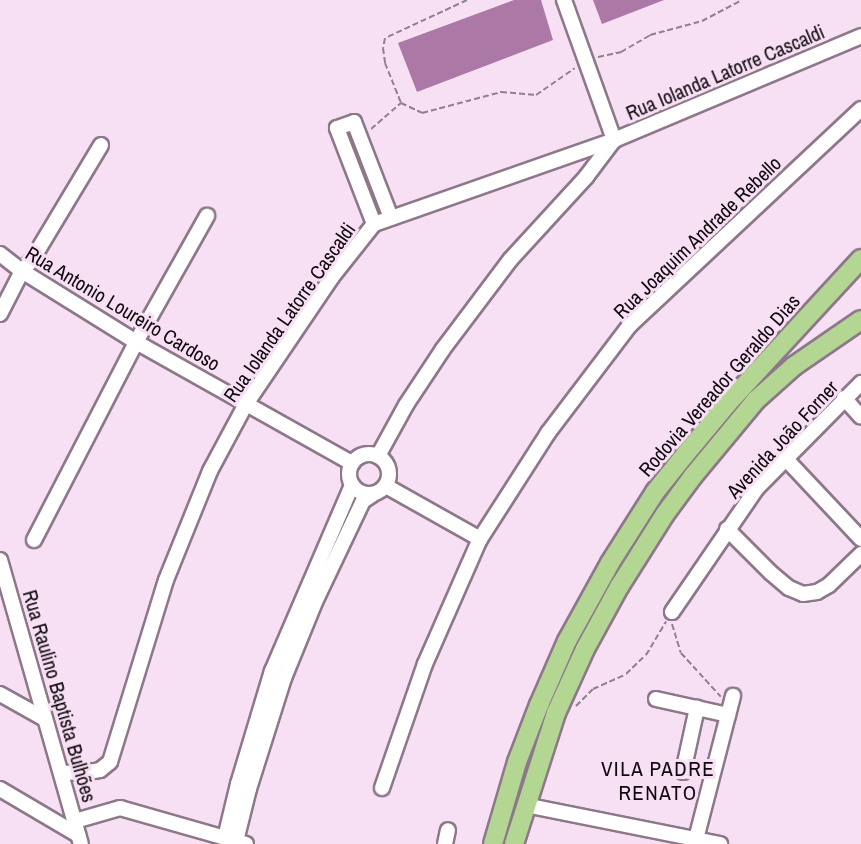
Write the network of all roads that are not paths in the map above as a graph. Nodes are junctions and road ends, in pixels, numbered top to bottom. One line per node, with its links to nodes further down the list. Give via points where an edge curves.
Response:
1 (564, 0): 4 (street)
2 (861, 36): 4 (street, Rua Iolanda Latorre Cascaldi)
3 (861, 109): 26 (street, Rua Joaquim Andrade Rebello, via 630,325 548,433)
4 (614, 140): 7 (street, Rua Iolanda Latorre Cascaldi); 19 (street, via 586,177 510,260 443,349)
5 (100, 145): 11 (street)
6 (207, 216): 14 (street)
7 (391, 218): 8 (street, Rua Iolanda Latorre Cascaldi); 8 (street, via 354,122 337,128)
8 (374, 224): 17 (street, Rua Iolanda Latorre Cascaldi, via 332,277)
9 (0, 254): 11 (street, Rua Antonio Loureiro Cardoso)
10 (861, 259): 46 (main road, Rodovia Vereador Geraldo Dias, via 684,456 655,492 610,563 567,641 539,705)
11 (22, 271): 12 (street); 14 (street, Rua Antonio Loureiro Cardoso)
12 (0, 314)
13 (861, 320): 41 (main road, Rodovia Vereador Geraldo Dias, via 794,366 756,400 665,514 585,649 556,712)
14 (136, 342): 17 (street, Rua Antonio Loureiro Cardoso); 28 (street)
15 (861, 383): 16 (street, Avenida João Forner)
16 (844, 399): 18 (street); 20 (street, Avenida João Forner)
17 (246, 404): 21 (street, Rua Antonio Loureiro Cardoso); 38 (street, Rua Iolanda Latorre Cascaldi, via 210,471 166,580 110,762 100,770)
18 (861, 417)
19 (378, 456): 21 (street, via 367,454); 23 (street, via 389,469)
20 (785, 458): 25 (street, Avenida João Forner); 27 (street)
21 (352, 463): 22 (street)
22 (352, 485): 24 (street, via 360,493); 45 (street, via 272,671 238,784)
23 (386, 486): 24 (street); 26 (street)
24 (372, 495): 45 (street, via 363,501 302,634 262,746)
25 (727, 529): 29 (street, via 771,573 803,594 829,585); 32 (street, Avenida João Forner)
26 (480, 539): 39 (street, Rua Joaquim Andrade Rebello, via 425,663)
27 (861, 539)
28 (34, 540)
29 (861, 554)
30 (0, 560): 31 (street, Rua Raulino Baptista Bulhões)
31 (7, 602): 36 (street, Rua Raulino Baptista Bulhões)
32 (672, 612)
33 (0, 694): 36 (street)
34 (656, 699): 35 (street)
35 (697, 708): 37 (street); 44 (street, via 731,706)
36 (45, 719): 38 (street, Rua Raulino Baptista Bulhões)
37 (683, 772)
38 (62, 773): 42 (street, Rua Raulino Baptista Bulhões)
39 (382, 788)
40 (0, 789): 43 (street)
41 (525, 805): 44 (street); 47 (main road, Rodovia Vereador Geraldo Dias)
42 (75, 821): 43 (street, Rua Raulino Baptista Bulhões); 45 (street, via 120,808)
43 (80, 839)
44 (696, 839): 48 (street)
45 (236, 841)
46 (493, 844)
47 (514, 844)
48 (720, 844)

